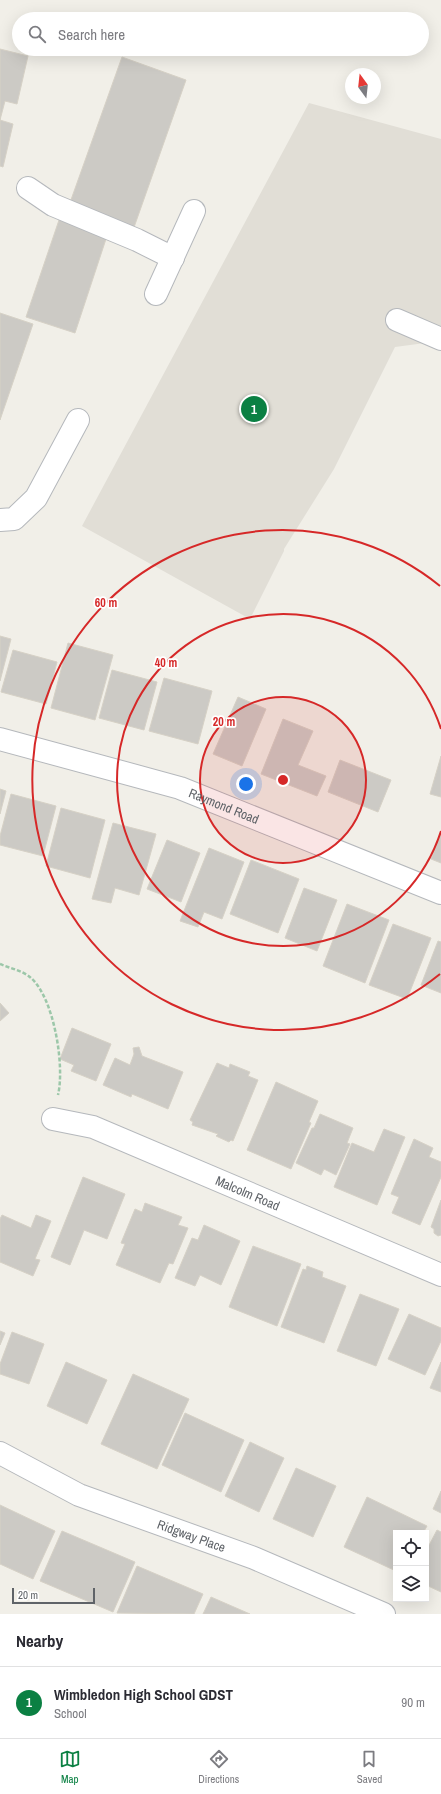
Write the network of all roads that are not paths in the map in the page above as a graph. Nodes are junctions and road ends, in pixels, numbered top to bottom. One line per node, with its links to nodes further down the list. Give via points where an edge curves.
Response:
1 (28, 188): 3 (street, via 53,206 137,240)
2 (194, 211): 3 (street)
3 (173, 258): 4 (street)
4 (156, 294)
5 (397, 320): 6 (street)
6 (441, 339)
7 (78, 420): 8 (street, via 36,498 14,519)
8 (0, 520)
9 (0, 739): 10 (street, Raymond Road, via 180,788)
10 (441, 892)
11 (53, 1119): 12 (street, Malcolm Road, via 93,1127)
12 (441, 1275)
13 (0, 1453): 14 (street, Ridgway Place, via 79,1495 254,1558)
14 (384, 1614)

